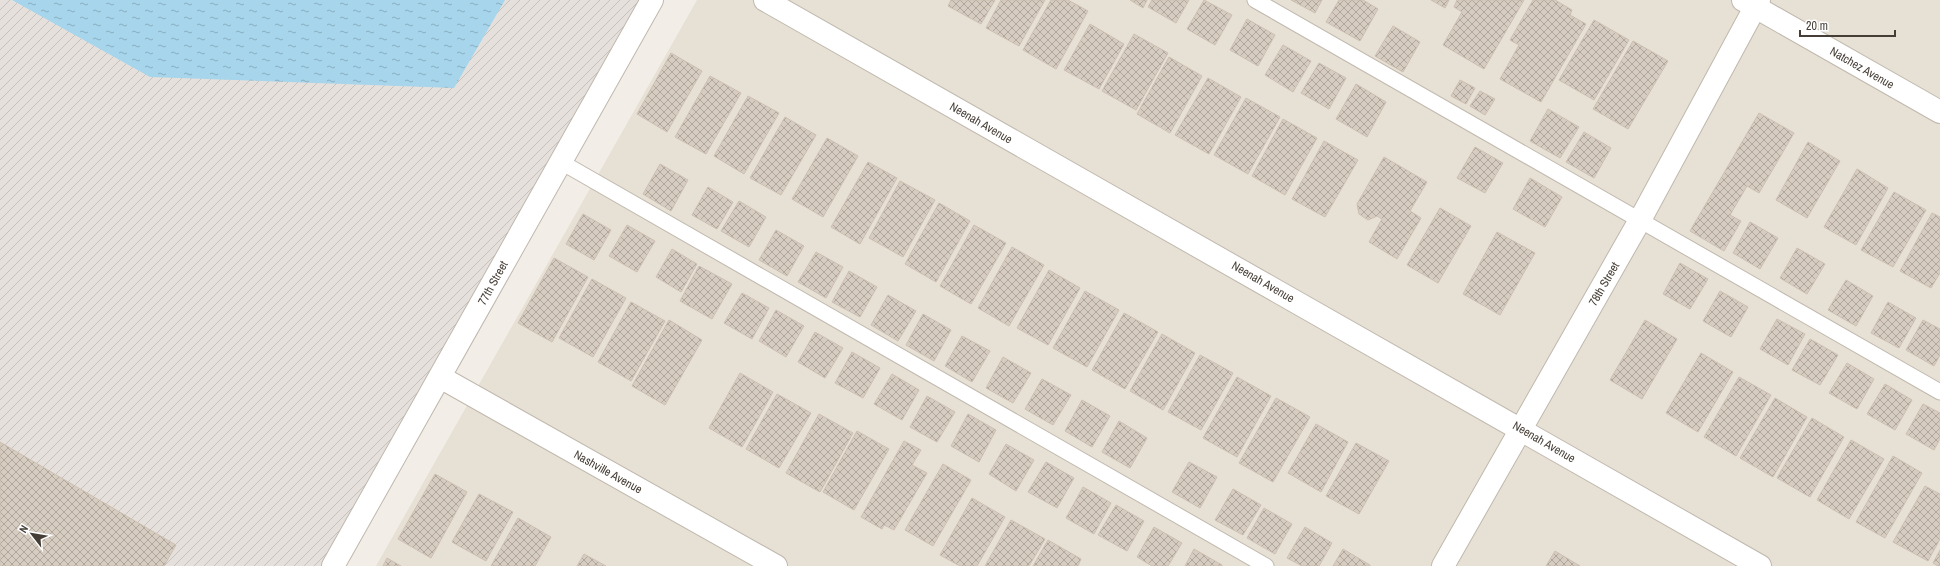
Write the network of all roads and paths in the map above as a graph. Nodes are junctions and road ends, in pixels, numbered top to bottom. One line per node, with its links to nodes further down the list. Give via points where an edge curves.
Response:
1 (652, 0): 6 (street, 77th Street)
2 (765, 0): 10 (street, Neenah Avenue)
3 (1255, 0): 7 (lane)
4 (1752, 2): 5 (street, Natchez Avenue); 7 (street, 78th Street)
5 (1940, 112)
6 (561, 162): 8 (street, 77th Street); 13 (lane)
7 (1640, 220): 9 (lane); 10 (street, 78th Street)
8 (440, 377): 11 (street, 77th Street); 12 (street, Nashville Avenue)
9 (1940, 392)
10 (1521, 429): 14 (street, 78th Street); 15 (street, Neenah Avenue)
11 (333, 566)
12 (776, 566)
13 (1266, 566)
14 (1443, 566)
15 (1760, 566)

